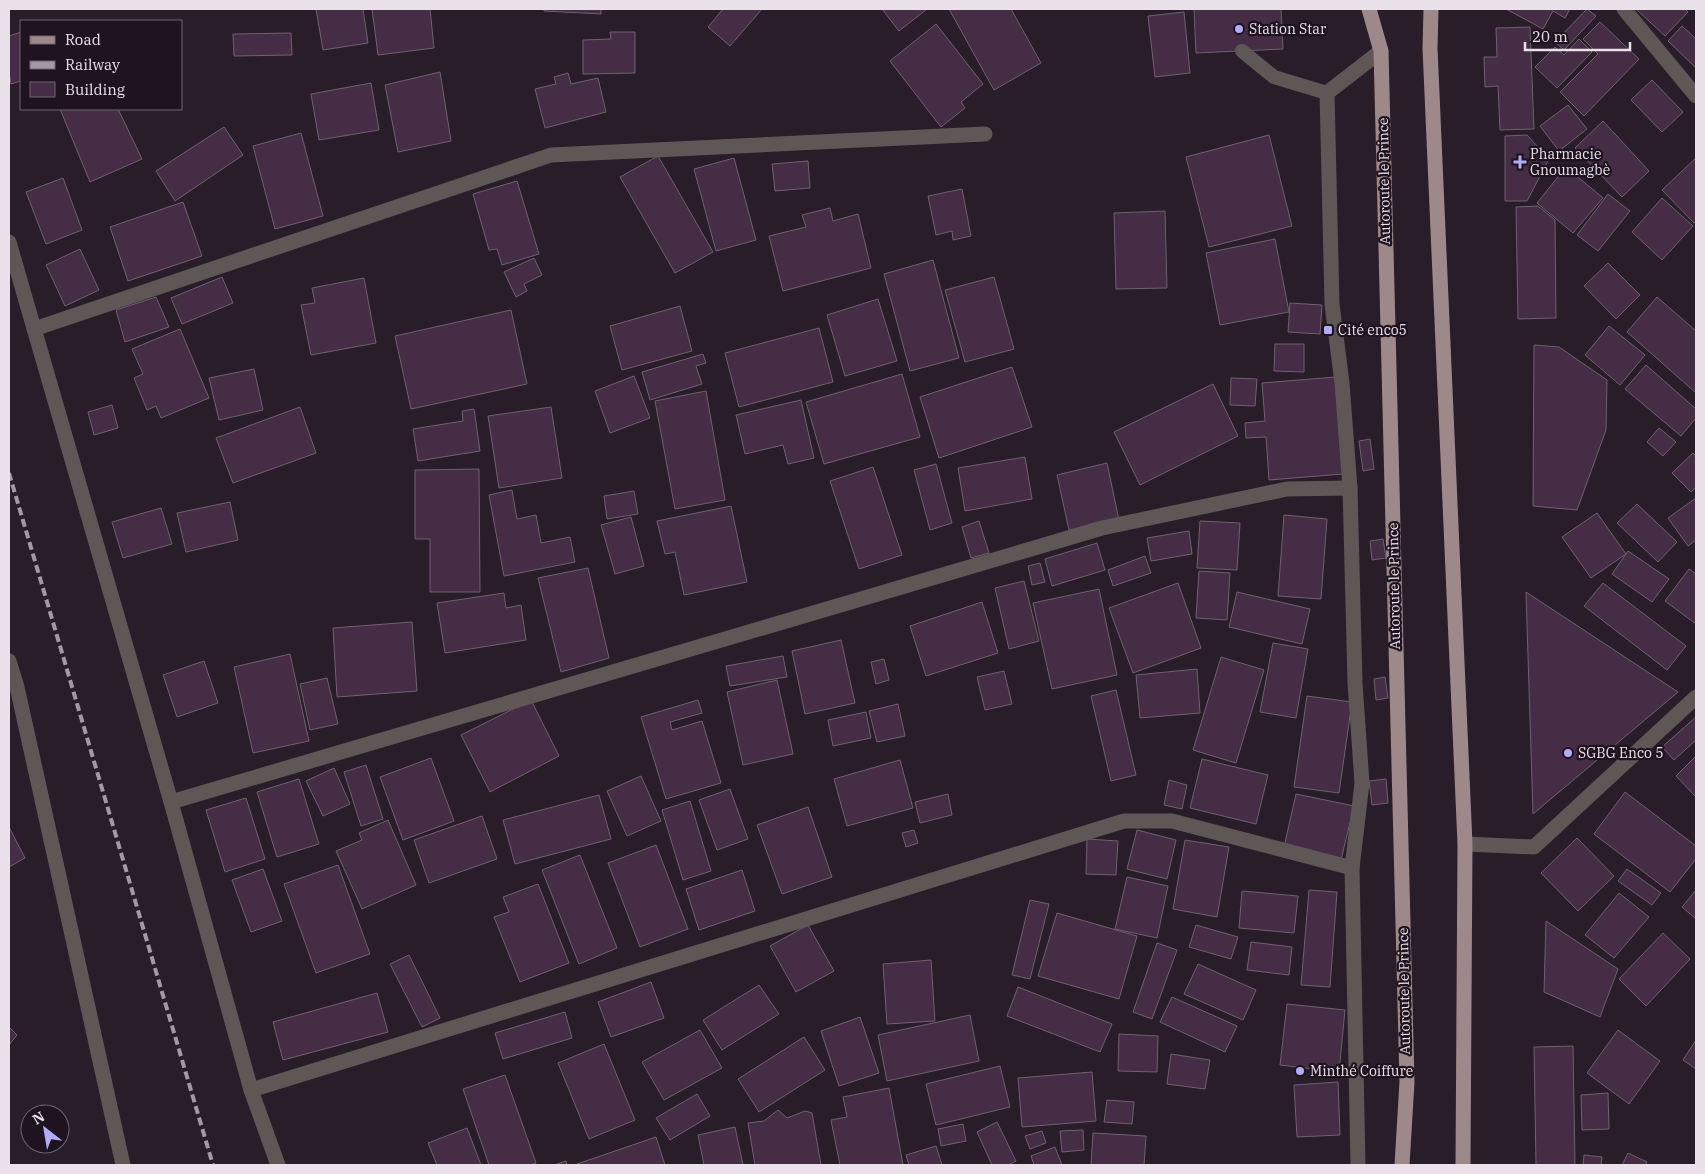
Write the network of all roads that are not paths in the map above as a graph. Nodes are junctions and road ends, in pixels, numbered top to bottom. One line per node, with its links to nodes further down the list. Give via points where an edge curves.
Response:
1 (1369, 9): 5 (main road, Autoroute le Prince)
2 (1430, 9): 16 (main road)
3 (1624, 9): 7 (street)
4 (1242, 51): 6 (lane, via 1274,77)
5 (1380, 51): 6 (street); 22 (main road, Autoroute le Prince, via 1407,1082)
6 (1327, 93): 11 (street, via 1332,304)
7 (1696, 96)
8 (985, 134): 10 (street, via 551,154)
9 (9, 242): 10 (street)
10 (34, 329): 15 (street)
11 (1350, 488): 15 (street, via 1287,488 1102,528); 17 (street, via 1362,783)
12 (9, 661): 13 (street)
13 (13, 687): 19 (street)
14 (1696, 697): 16 (street, via 1534,847)
15 (171, 802): 18 (street)
16 (1465, 844): 23 (main road)
17 (1352, 868): 18 (street, via 1172,821 1124,821); 21 (street)
18 (251, 1090): 20 (street)
19 (123, 1165)
20 (278, 1165)
21 (1358, 1165)
22 (1402, 1165)
23 (1463, 1165)

